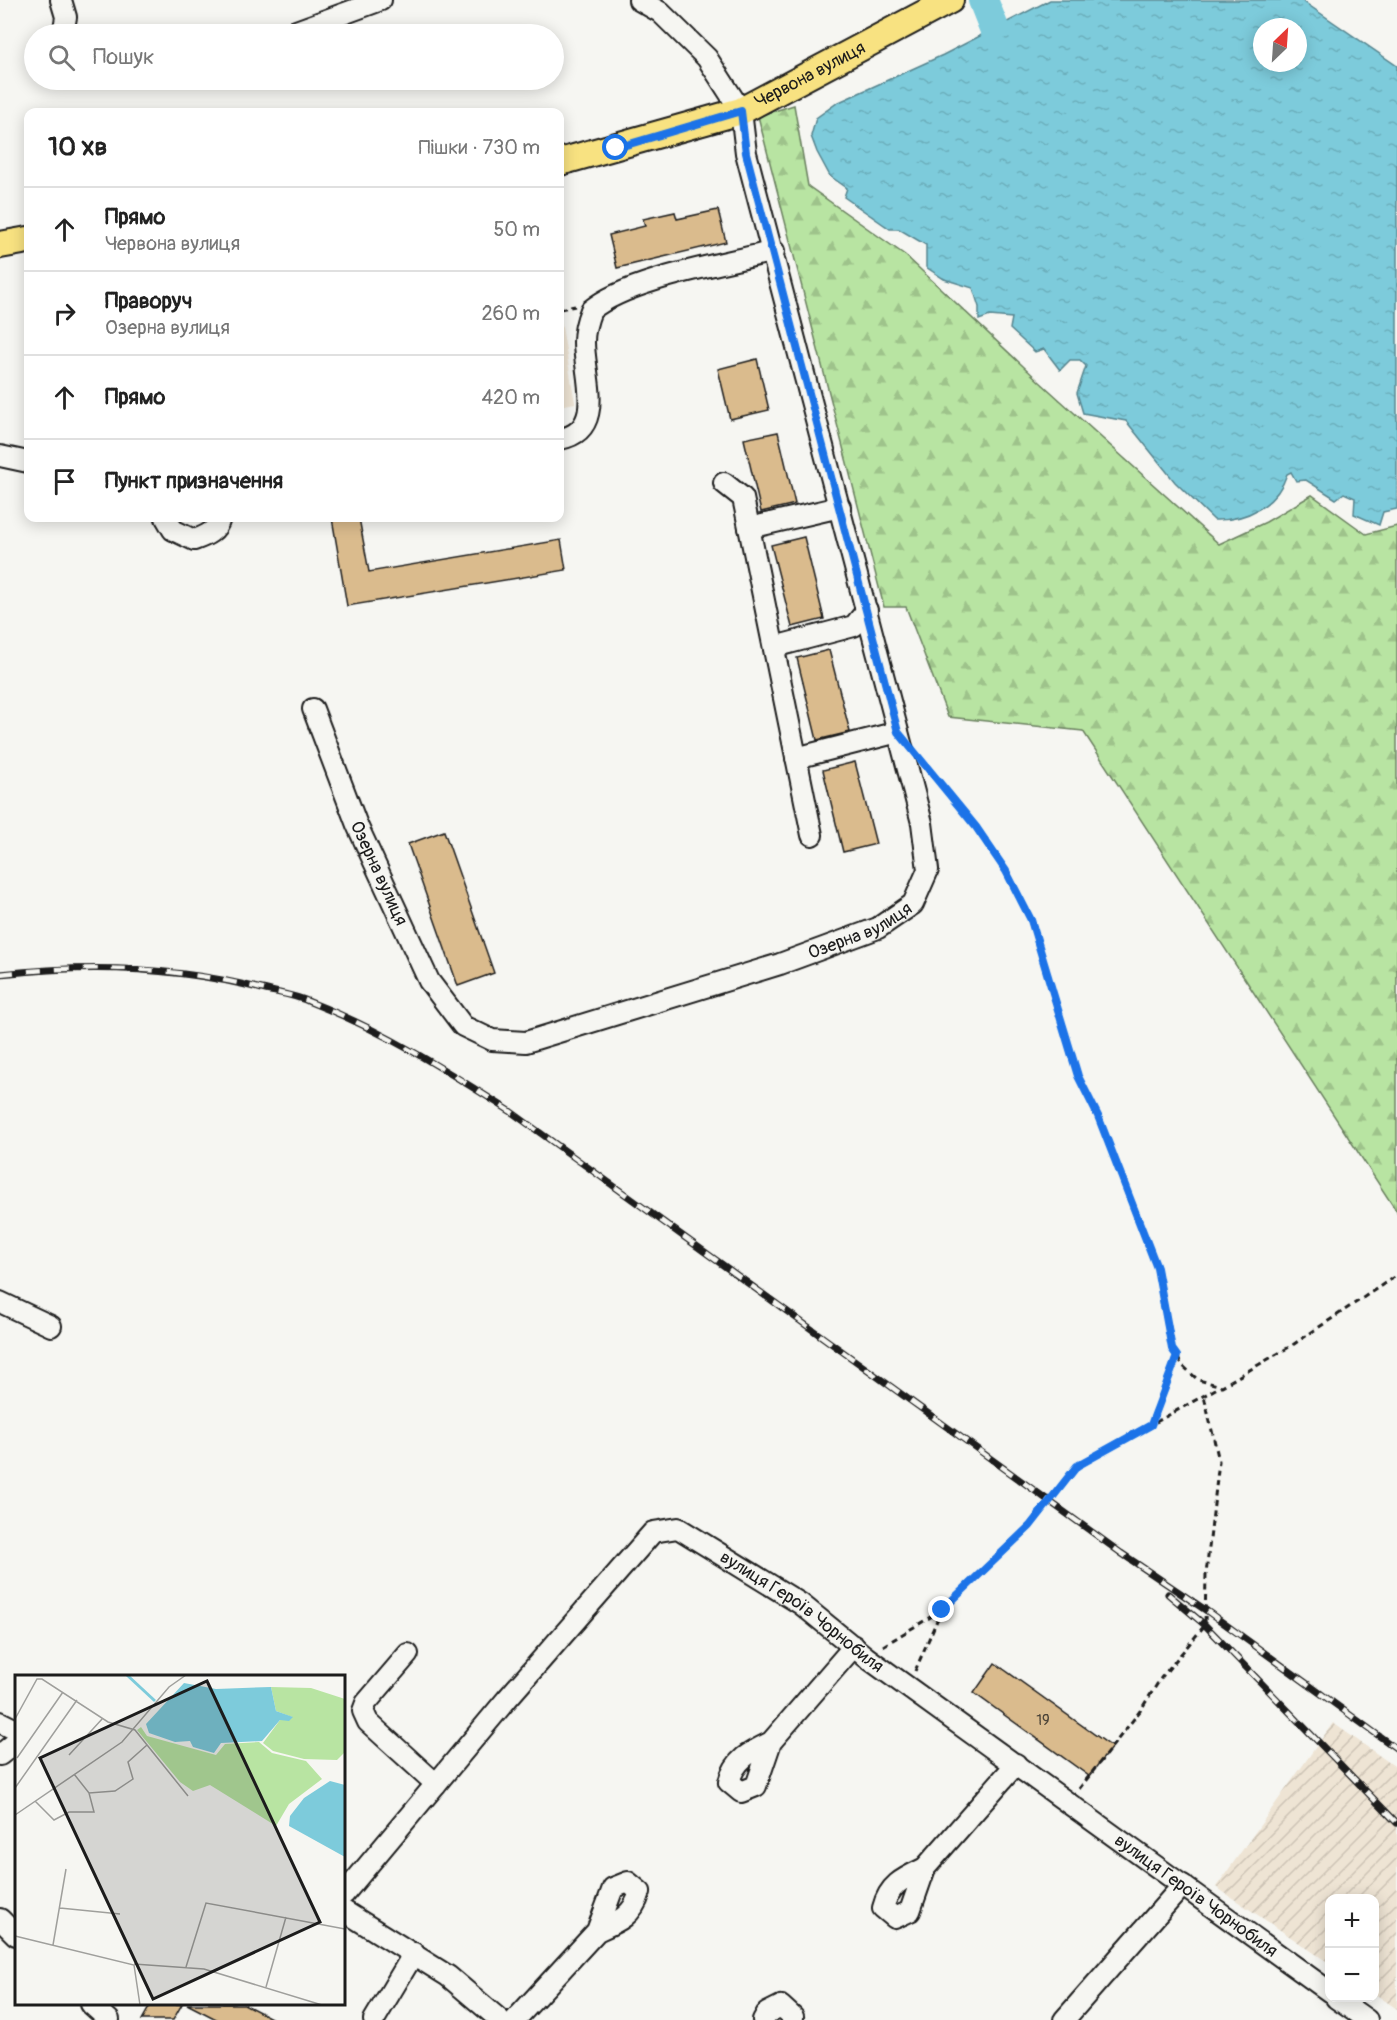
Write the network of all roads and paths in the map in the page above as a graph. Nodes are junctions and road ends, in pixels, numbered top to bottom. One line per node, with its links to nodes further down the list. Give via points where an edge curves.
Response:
1 (61, 0): 5 (street)
2 (381, 0): 6 (street)
3 (639, 0): 7 (street, via 660,12 707,58)
4 (950, 0): 7 (main road, Червона вулиця)
5 (65, 24)
6 (315, 24)
7 (741, 111): 8 (main road, Червона вулиця); 11 (street, Озерна вулиця, via 746,153)
8 (564, 161)
9 (24, 241): 10 (main road)
10 (0, 245)
11 (774, 251): 12 (street, via 633,288 591,310 584,342 590,411 582,428); 16 (street, Озерна вулиця)
12 (564, 438)
13 (0, 456): 14 (street)
14 (24, 461)
15 (724, 483): 19 (street, via 743,498)
16 (840, 507): 19 (street); 20 (street, Озерна вулиця)
17 (168, 522): 18 (street, via 173,530 194,540 207,535)
18 (219, 522)
19 (749, 528): 21 (street)
20 (867, 610): 21 (street, via 854,626); 23 (street, Озерна вулиця)
21 (774, 647): 24 (street)
22 (313, 709): 23 (street, Озерна вулиця, via 357,825 429,981 462,1026 492,1040 514,1043 780,964 878,928 913,904 928,870 922,823)
23 (898, 732): 24 (street)
24 (796, 758): 26 (street)
25 (920, 758): 30 (path, via 1006,871 1031,920 1078,1076 1098,1116 1157,1268 1172,1349)
26 (812, 835)
27 (1397, 1275): 31 (path, via 1291,1346)
28 (0, 1302): 29 (street)
29 (51, 1326)
30 (1177, 1356): 31 (path, via 1198,1380); 33 (path)
31 (1222, 1386): 32 (path)
32 (1204, 1396): 33 (path); 45 (path, via 1219,1461 1204,1625)
33 (1151, 1425): 34 (path, via 1077,1466 1030,1526)
34 (942, 1610): 35 (path); 37 (path)
35 (860, 1652): 37 (street, вулиця Героїв Чорнобиля); 40 (street); 44 (street, вулиця Героїв Чорнобиля, via 801,1604 678,1528 653,1533)
36 (408, 1654): 44 (street, via 366,1702 363,1711 368,1722)
37 (909, 1687): 43 (street, вулиця Героїв Чорнобиля)
38 (0, 1722): 39 (street)
39 (15, 1730)
40 (771, 1742)
41 (15, 1743): 42 (street)
42 (0, 1755)
43 (1016, 1764): 45 (street, вулиця Героїв Чорнобиля); 46 (street)
44 (436, 1784): 48 (street, вулиця Героїв Чорнобиля)
45 (1069, 1802): 47 (street, вулиця Героїв Чорнобиля)
46 (925, 1868)
47 (1183, 1885): 54 (street, вулиця Героїв Чорнобиля); 64 (street)
48 (345, 1893)
49 (345, 1912): 53 (street)
50 (0, 1919): 52 (street)
51 (597, 1931): 61 (street)
52 (15, 1934)
53 (414, 1953): 59 (street); 60 (street)
54 (1325, 1989)
55 (1341, 2002): 57 (street)
56 (92, 2005): 58 (street)
57 (1359, 2018)
58 (109, 2020)
59 (374, 2020)
60 (500, 2020)
61 (515, 2020)
62 (763, 2020): 63 (street, via 767,2013 781,2006)
63 (792, 2020)
64 (1064, 2020)

